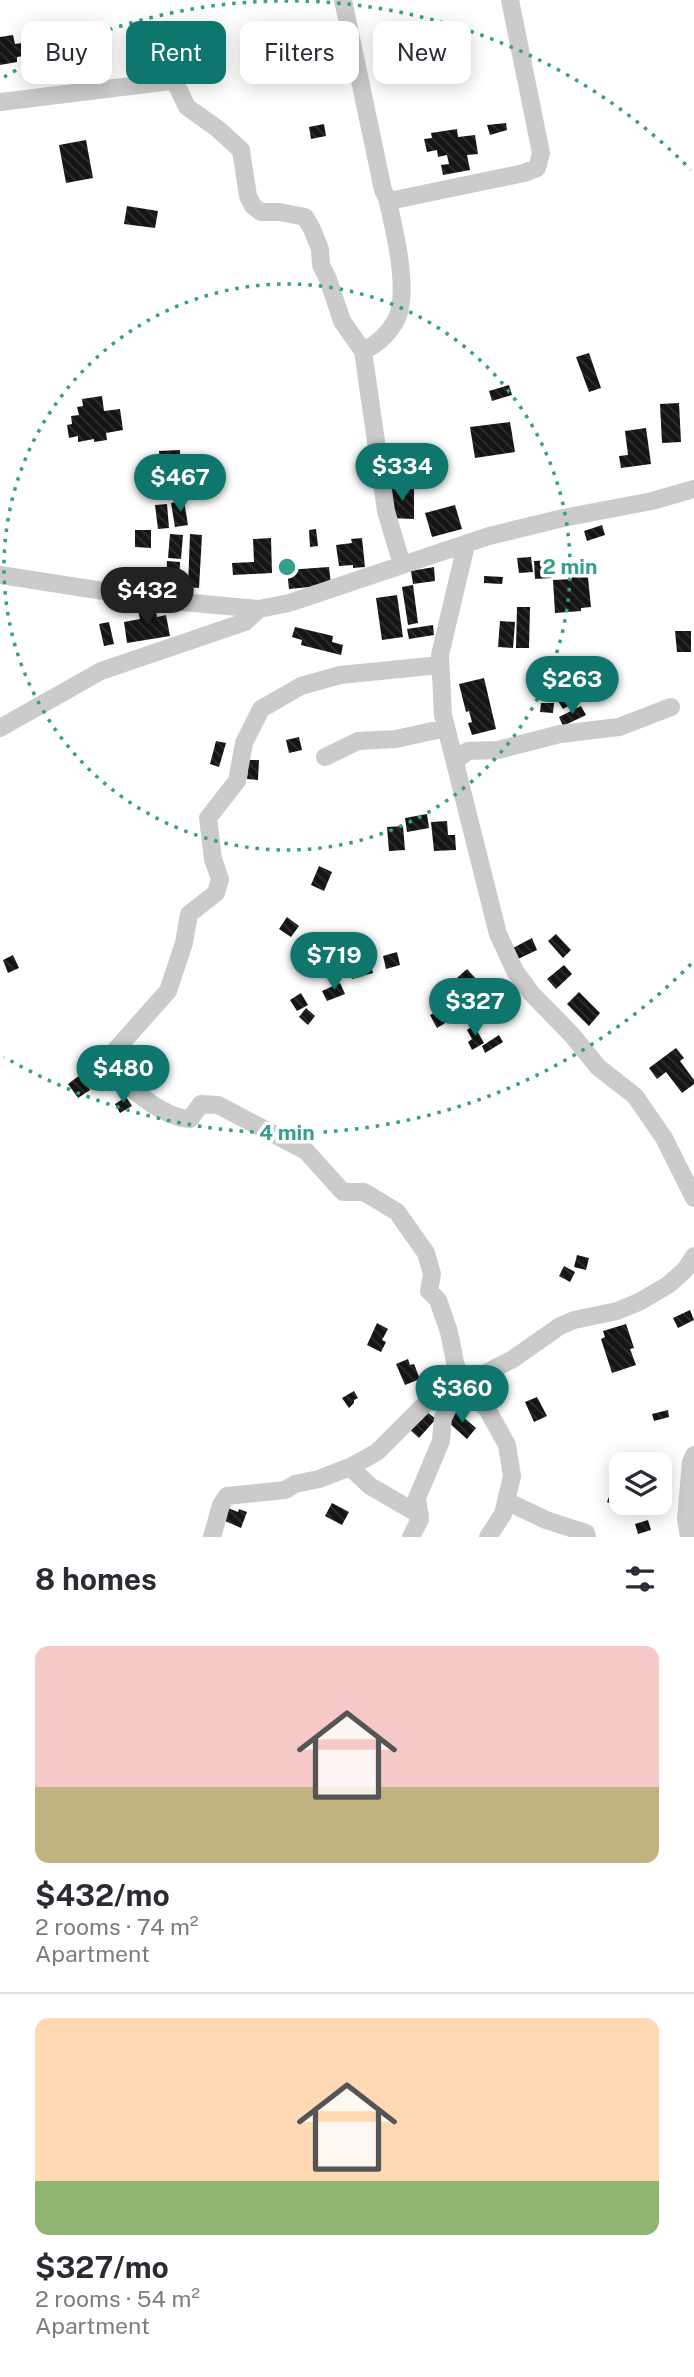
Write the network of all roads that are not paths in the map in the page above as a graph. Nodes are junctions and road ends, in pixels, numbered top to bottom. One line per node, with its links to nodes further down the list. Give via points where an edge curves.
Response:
1 (343, 0): 4 (street)
2 (510, 0): 4 (street, via 541,153 537,168)
3 (0, 102): 5 (street, via 171,81 187,107 241,150 253,206 261,212 304,217 320,249 321,265 342,321)
4 (387, 198): 5 (street, via 402,294 397,321 374,346)
5 (363, 351): 8 (street, via 386,511)
6 (694, 489): 7 (street)
7 (466, 545): 8 (street); 11 (street)
8 (402, 565): 10 (street)
9 (0, 575): 10 (street, via 162,600)
10 (259, 609): 13 (street, via 245,622 101,671)
11 (440, 664): 14 (street); 19 (street, via 340,675 301,687 261,709 244,743 237,781 208,818 220,879 216,893 189,914 168,991 103,1064 176,1118 190,1119 201,1104 218,1105 306,1151 343,1192 364,1192 397,1212 426,1253 432,1274 429,1291 438,1300)
12 (671, 707): 16 (street, via 619,727 560,734 498,750 468,751)
13 (0, 728)
14 (446, 728): 15 (street, via 396,739 358,741); 16 (street)
15 (325, 757)
16 (455, 761): 17 (street, via 498,934 515,971 598,1067 635,1096 664,1138)
17 (694, 1198)
18 (694, 1256): 19 (street, via 685,1270 649,1296 617,1311 560,1326 513,1359)
19 (462, 1386): 21 (street, via 433,1396 377,1452); 22 (street, via 487,1409 508,1445 512,1476); 23 (street, via 443,1418 442,1441 418,1499)
20 (694, 1455): 28 (street, via 686,1519)
21 (350, 1467): 23 (street, via 370,1486); 24 (street, via 285,1490 227,1496)
22 (506, 1501): 26 (street); 27 (street)
23 (419, 1515): 25 (street)
24 (212, 1537)
25 (411, 1537)
26 (488, 1537)
27 (587, 1537)
28 (689, 1537)

